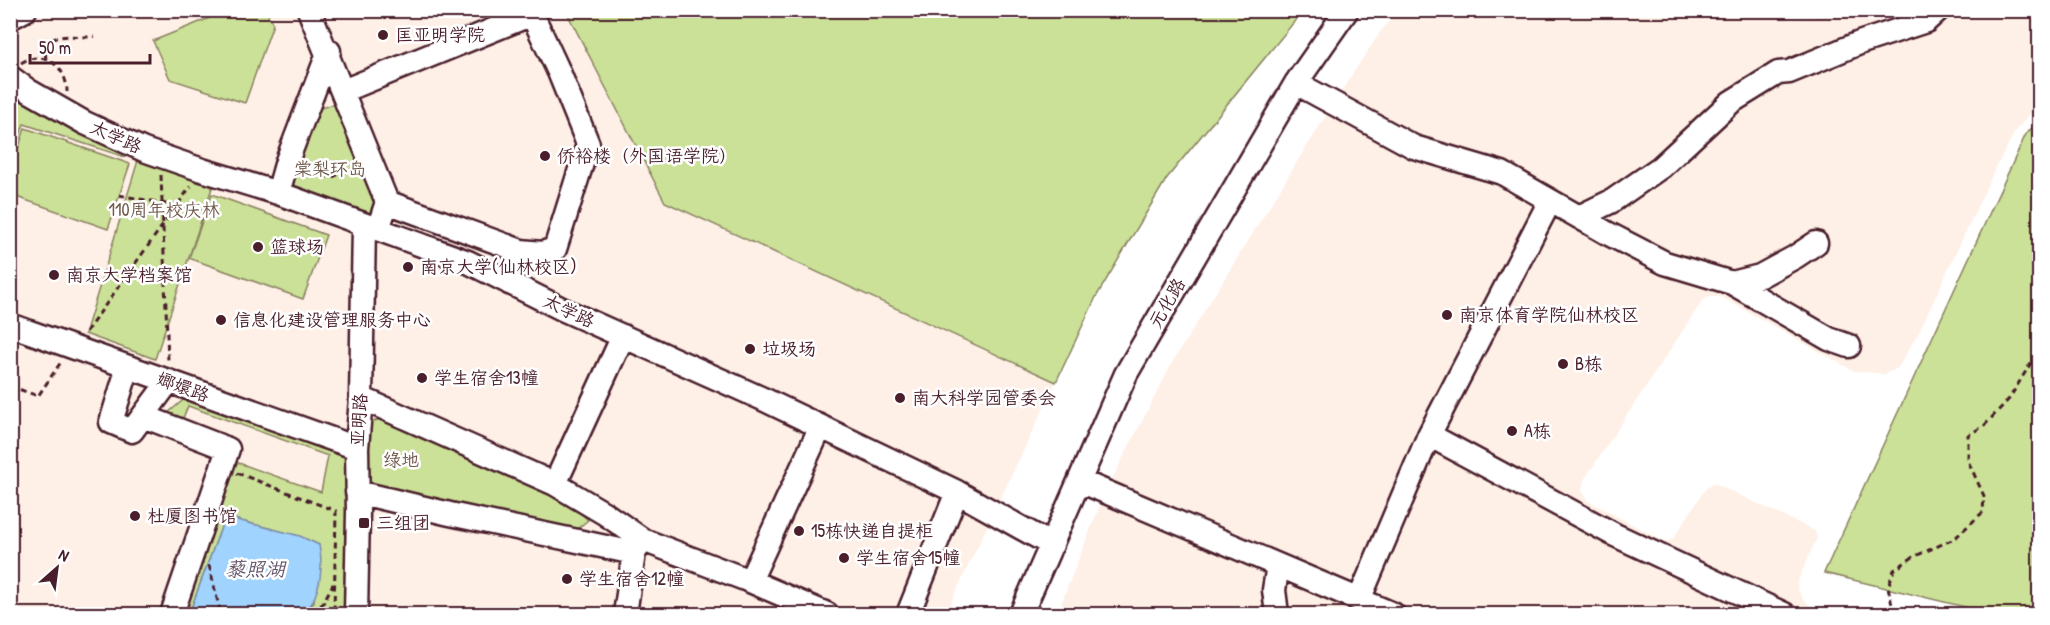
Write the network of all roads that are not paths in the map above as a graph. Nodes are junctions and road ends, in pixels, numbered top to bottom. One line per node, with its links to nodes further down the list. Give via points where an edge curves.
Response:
1 (25, 10): 6 (street)
2 (309, 10): 10 (street)
3 (1347, 10): 9 (street, 元化路)
4 (1938, 10): 14 (street, via 1926,21 1778,73 1731,102 1661,167 1612,201)
5 (532, 12): 10 (street); 17 (street, via 588,144 555,249 542,253)
6 (10, 18)
7 (328, 51): 11 (street)
8 (14, 71): 11 (street, 太学路, via 29,91 84,123 160,156)
9 (1296, 83): 12 (street, via 1414,147 1502,173); 30 (street, 元化路, via 1126,374)
10 (343, 91): 13 (street)
11 (278, 193): 15 (street, 太学路)
12 (1550, 201): 14 (street); 28 (street)
13 (387, 202): 15 (street, 亚明路); 17 (street)
14 (1579, 217): 19 (street, via 1665,263)
15 (371, 227): 18 (street, 太学路, via 468,262); 25 (street, 亚明路)
16 (1815, 243): 19 (street, via 1760,276)
17 (521, 251): 18 (street)
18 (509, 283): 21 (street, 太学路)
19 (1732, 283): 22 (street, via 1829,339)
20 (10, 325): 23 (street, 嫏嬛路)
21 (623, 336): 27 (street, 太学路); 31 (street)
22 (1849, 346)
23 (128, 367): 24 (street, 嫏嬛路); 26 (street, via 111,422 132,430)
24 (169, 381): 26 (street); 29 (street, 嫏嬛路)
25 (361, 398): 29 (street, 亚明路); 31 (street)
26 (143, 416): 39 (street, via 228,449)
27 (820, 428): 33 (street, 太学路); 37 (street)
28 (1429, 435): 38 (street); 47 (street, via 1615,535)
29 (357, 448): 32 (street, 亚明路)
30 (1080, 481): 34 (street, 元化路); 36 (street)
31 (555, 484): 35 (street, via 604,513)
32 (357, 492): 35 (street, via 450,514); 40 (street, 亚明路)
33 (957, 492): 34 (street, 太学路); 43 (street)
34 (1052, 545): 44 (street, 元化路)
35 (639, 547): 37 (street); 41 (street)
36 (1278, 565): 38 (street); 45 (street, via 1274,590)
37 (750, 581): 42 (street)
38 (1359, 600): 46 (street)
39 (172, 615)
40 (356, 615)
41 (626, 615)
42 (827, 615)
43 (908, 615)
44 (1021, 615)
45 (1277, 615)
46 (1393, 615)
47 (1784, 615)

